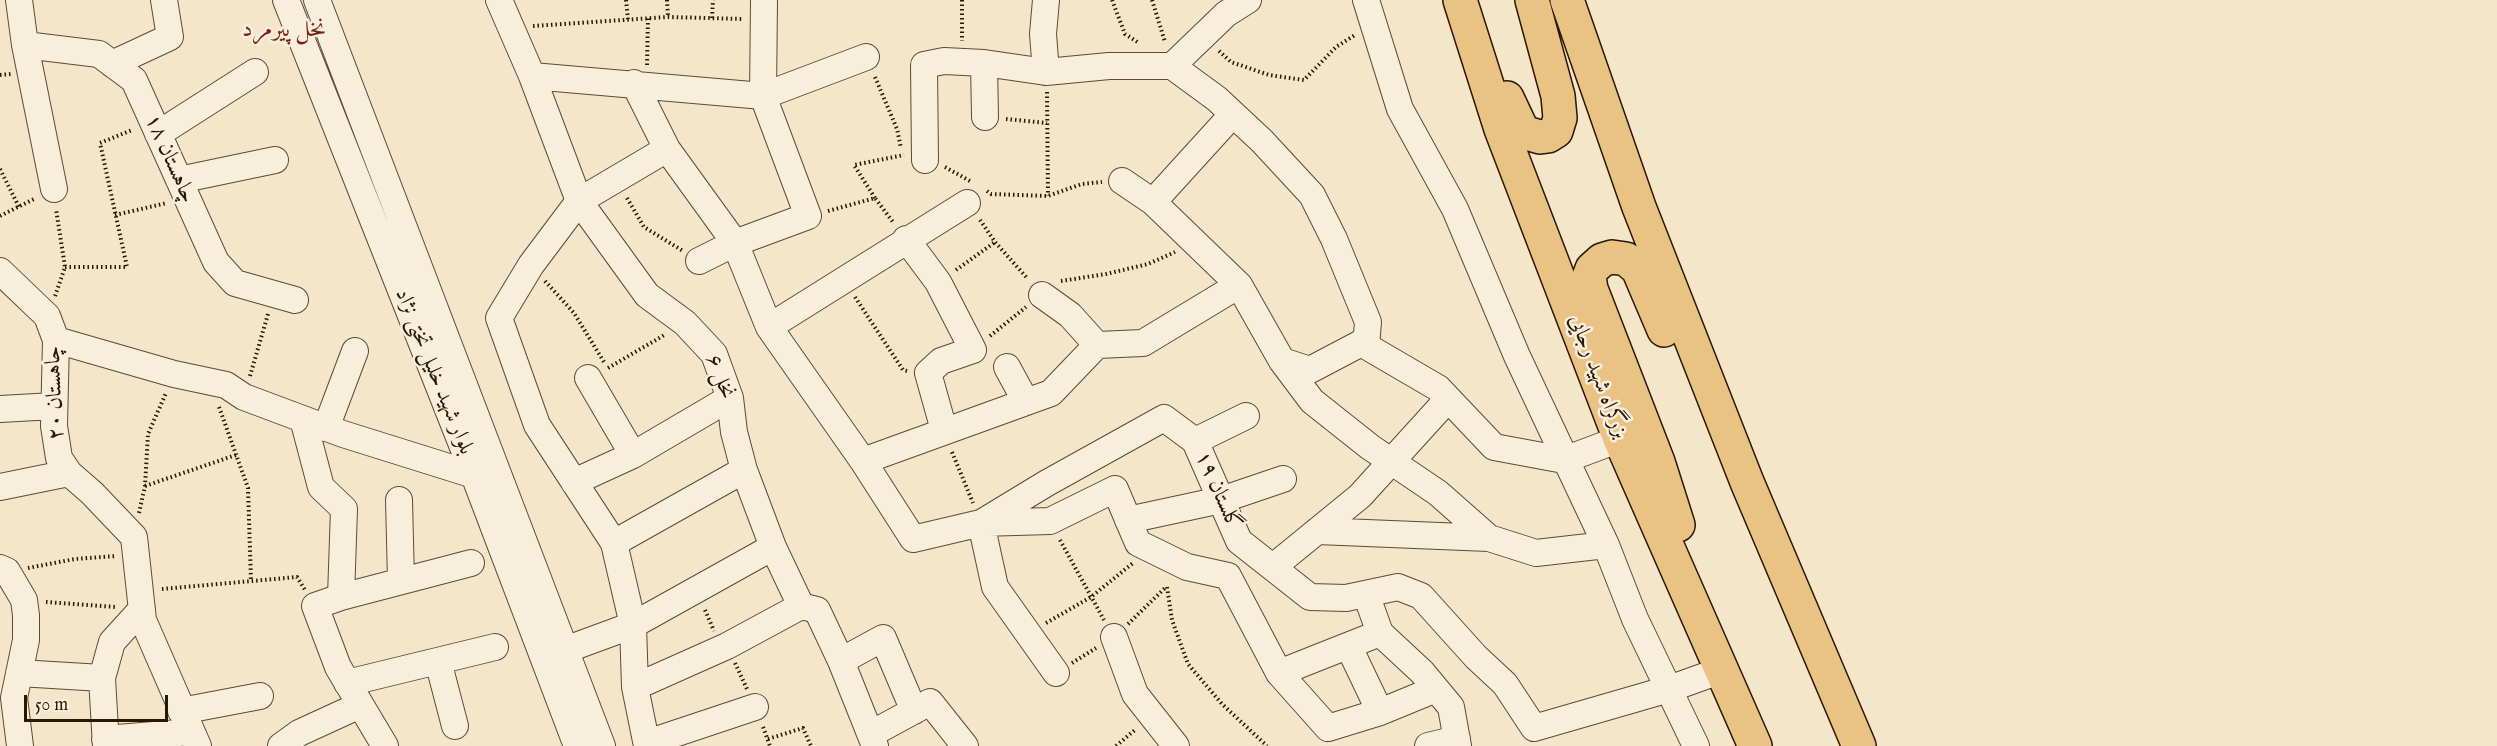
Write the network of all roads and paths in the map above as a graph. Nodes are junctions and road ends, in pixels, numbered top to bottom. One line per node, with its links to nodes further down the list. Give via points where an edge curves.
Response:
1 (19, 0): 25 (street)
2 (164, 0): 28 (street, via 170,37)
3 (286, 0): 101 (street, بلوار شهید خلیل تختی نژاد)
4 (317, 0): 140 (street, بلوار شهید خلیل تختی نژاد)
5 (499, 0): 23 (street, نخل ۶)
6 (626, 0): 22 (path)
7 (667, 0): 19 (path)
8 (713, 0): 21 (path)
9 (962, 0): 27 (path)
10 (1046, 0): 31 (street)
11 (1112, 0): 29 (path, via 1125,34)
12 (1152, 0): 29 (path)
13 (1248, 0): 24 (street, via 1226,14)
14 (1532, 0): 16 (highway, via 1558,96 1560,118 1556,131 1540,137 1523,132 1517,122 1495,67)
15 (1567, 0): 82 (highway, via 1639,207)
16 (1461, 4): 92 (highway, بزرگراه شهید رجایی, via 1502,129)
17 (763, 10): 21 (path); 34 (street)
18 (1370, 12): 24 (path, via 1304,80 1269,75 1231,62); 96 (street, via 1400,109 1455,209)
19 (668, 17): 20 (path); 21 (path)
20 (648, 18): 22 (path); 33 (path)
21 (712, 18)
22 (628, 19): 23 (path)
23 (512, 30): 32 (street, نخل ۶)
24 (1203, 37): 29 (street)
25 (25, 45): 28 (street, چاهستان ۱۸, via 99,54); 45 (street)
26 (866, 57): 34 (street); 40 (path, via 897,129)
27 (973, 63): 31 (street); 36 (street); 40 (street, via 944,61 924,65)
28 (112, 64): 38 (street, چاهستان ۱۸, via 134,80)
29 (1173, 66): 31 (street, via 1109,66); 35 (street)
30 (255, 72): 38 (street)
31 (1046, 72): 37 (path)
32 (532, 76): 33 (street); 50 (street, نخل ۶)
33 (641, 84): 34 (street); 39 (street)
34 (763, 96): 55 (street)
35 (1233, 114): 51 (street); 72 (street, via 1312,195 1368,322)
36 (985, 117): 37 (path)
37 (1047, 123): 48 (path)
38 (155, 128): 46 (street, چاهستان ۱۸); 53 (path, via 100,143)
39 (667, 148): 43 (street); 58 (street)
40 (914, 157): 47 (path, via 957,171); 49 (path, via 854,165)
41 (275, 160): 46 (street)
42 (0, 170): 52 (path)
43 (616, 179): 50 (street); 60 (path, via 644,226)
44 (1122, 180): 48 (path, via 1082,184); 51 (street)
45 (54, 189): 52 (path); 62 (path)
46 (183, 189): 53 (path); 68 (street, چاهستان ۱۸, via 216,262 235,284)
47 (974, 191): 48 (path); 56 (street); 57 (path)
48 (1048, 196)
49 (875, 198): 55 (path); 56 (path)
50 (579, 201): 61 (street); 69 (street, نخل ۶, via 648,295)
51 (1153, 202): 59 (street)
52 (19, 207): 54 (path)
53 (116, 215): 62 (path, via 127,267)
54 (0, 216)
55 (808, 216): 58 (street)
56 (906, 239): 64 (street); 65 (street)
57 (995, 242): 65 (path); 67 (path)
58 (735, 243): 60 (street); 70 (street)
59 (1194, 243): 66 (street); 67 (path, via 1148,264 1063,280)
60 (699, 261)
61 (531, 265): 78 (path, via 574,313); 103 (street, via 499,318 537,425)
62 (65, 267): 71 (path)
63 (0, 272): 71 (street, چاهستان ۲۰)
64 (844, 279): 70 (street); 79 (path, via 903,370)
65 (938, 282): 74 (street)
66 (1239, 285): 73 (street, via 1143,343); 76 (street)
67 (1042, 295): 73 (street, via 1070,315); 74 (path)
68 (285, 297): 83 (path)
69 (685, 323): 78 (path); 84 (street, نخل ۶, via 714,354)
70 (770, 327): 97 (street)
71 (52, 328): 80 (street); 87 (street, چاهستان ۲۰)
72 (1367, 340): 76 (street, via 1310,370); 85 (street, via 1366,346 1438,388)
73 (1097, 345): 86 (street, via 1051,393)
74 (973, 350): 79 (street, via 940,361)
75 (355, 351): 90 (street)
76 (1282, 361): 98 (street, via 1312,401)
77 (1007, 367): 86 (street)
78 (598, 373): 95 (street)
79 (928, 373): 91 (street)
80 (174, 374): 81 (street); 104 (path, via 148,434)
81 (210, 382): 83 (street, via 226,385); 94 (path)
82 (1713, 395): 126 (highway, via 1679,365 1638,269 1626,259 1612,257 1598,263 1589,277 1590,289 1677,520); 178 (highway)
83 (244, 397): 90 (street)
84 (730, 398): 95 (street); 99 (street, نخل ۶)
85 (1448, 399): 96 (street, via 1494,447); 98 (street)
86 (1026, 402): 91 (street)
87 (54, 406): 88 (street); 100 (street, چاهستان ۲۰, via 59,458)
88 (0, 409)
89 (1246, 416): 93 (street)
90 (314, 423): 101 (street); 127 (street, via 321,487 344,509)
91 (944, 430): 97 (street); 110 (path)
92 (1620, 439): 96 (street); 126 (highway, بزرگراه شهید رجایی)
93 (1194, 441): 107 (street, گلستان ۱۹); 110 (street, گلستان ۱۹, via 1164,418)
94 (236, 455): 104 (path); 121 (path, via 248,488)
95 (633, 455): 103 (street)
96 (1564, 460): 114 (street)
97 (863, 461): 110 (street, گلستان ۱۹, via 913,539)
98 (1392, 461): 111 (street, via 1360,496); 112 (street, via 1438,493)
99 (744, 470): 113 (street); 116 (street, نخل ۶)
100 (69, 473): 105 (street); 115 (street, چاهستان ۲۰, via 92,493)
101 (474, 475): 169 (street, بلوار شهید خلیل تختی نژاد)
102 (1283, 479): 107 (street)
103 (574, 482): 113 (street)
104 (145, 486): 115 (path)
105 (0, 487)
106 (399, 500): 122 (street)
107 (1221, 500): 108 (street); 119 (street, گلستان ۱۹, via 1239,541)
108 (1128, 520): 109 (street, via 1115,489); 117 (street, via 1138,543)
109 (1050, 521): 110 (street); 128 (path)
110 (981, 523): 134 (street, via 995,587)
111 (1317, 531): 112 (street); 119 (street)
112 (1490, 538): 114 (street, via 1536,553)
113 (614, 543): 133 (street)
114 (1606, 545): 151 (street, via 1635,619)
115 (135, 546): 120 (path); 130 (street)
116 (773, 547): 124 (street); 132 (street, نخل ۶)
117 (1150, 549): 128 (path); 146 (street, via 1187,567 1228,576)
118 (471, 563): 122 (street)
119 (1273, 567): 125 (street, گلستان ۱۹, via 1310,597)
120 (3, 570): 129 (street)
121 (251, 581): 130 (path); 131 (path, via 297,577)
122 (401, 581): 127 (street)
123 (1167, 587): 174 (path, via 1172,620 1188,664 1222,704)
124 (696, 590): 133 (street); 139 (path)
125 (1366, 594): 135 (street); 151 (street, گلستان ۱۹, via 1398,587 1421,596 1504,684 1534,728)
126 (1689, 595): 143 (highway, بزرگراه شهید رجایی)
127 (341, 597): 131 (street)
128 (1091, 597): 134 (path); 136 (path)
129 (24, 600): 130 (path); 144 (street, via 26,640)
130 (141, 600): 147 (street, via 111,642); 159 (street, via 143,620)
131 (315, 606): 148 (street)
132 (801, 606): 139 (street); 142 (street, نخل ۶, via 817,610)
133 (633, 625): 140 (street); 149 (street)
134 (1028, 633): 145 (street)
135 (1380, 633): 138 (street); 150 (street)
136 (1114, 637): 173 (street, via 1135,694)
137 (495, 647): 141 (street)
138 (1349, 647): 146 (street); 157 (street)
139 (722, 649): 149 (street)
140 (565, 651): 170 (street, بلوار شهید خلیل تختی نژاد)
141 (438, 661): 148 (street); 158 (street)
142 (841, 661): 156 (street, via 883,638); 162 (street, نخل ۶)
143 (1722, 670): 151 (street); 177 (highway, بزرگراه شهید رجایی)
144 (19, 673): 147 (street); 153 (street)
145 (1056, 673)
146 (1279, 673): 160 (street)
147 (102, 678): 164 (street)
148 (347, 683): 154 (street)
149 (635, 687): 165 (street)
150 (1436, 689): 157 (street); 163 (street, via 1451,707)
151 (1670, 689): 176 (street)
152 (260, 696): 159 (street)
153 (7, 698): 166 (street)
154 (360, 705): 167 (street, via 299,733); 168 (street)
155 (755, 707): 165 (street)
156 (914, 711): 162 (street); 172 (street, via 930,702)
157 (1380, 712): 160 (street)
158 (455, 726)
159 (190, 730): 164 (street)
160 (1330, 737)
161 (768, 739): 171 (path, via 804,728)
162 (873, 740)
163 (1458, 742): 175 (street)
164 (105, 743)
165 (647, 744)
166 (20, 746)
167 (281, 746)
168 (385, 746)
169 (577, 746)
170 (602, 746)
171 (811, 746)
172 (965, 746)
173 (1176, 746)
174 (1267, 746)
175 (1428, 746)
176 (1696, 746)
177 (1755, 746)
178 (1859, 746)

